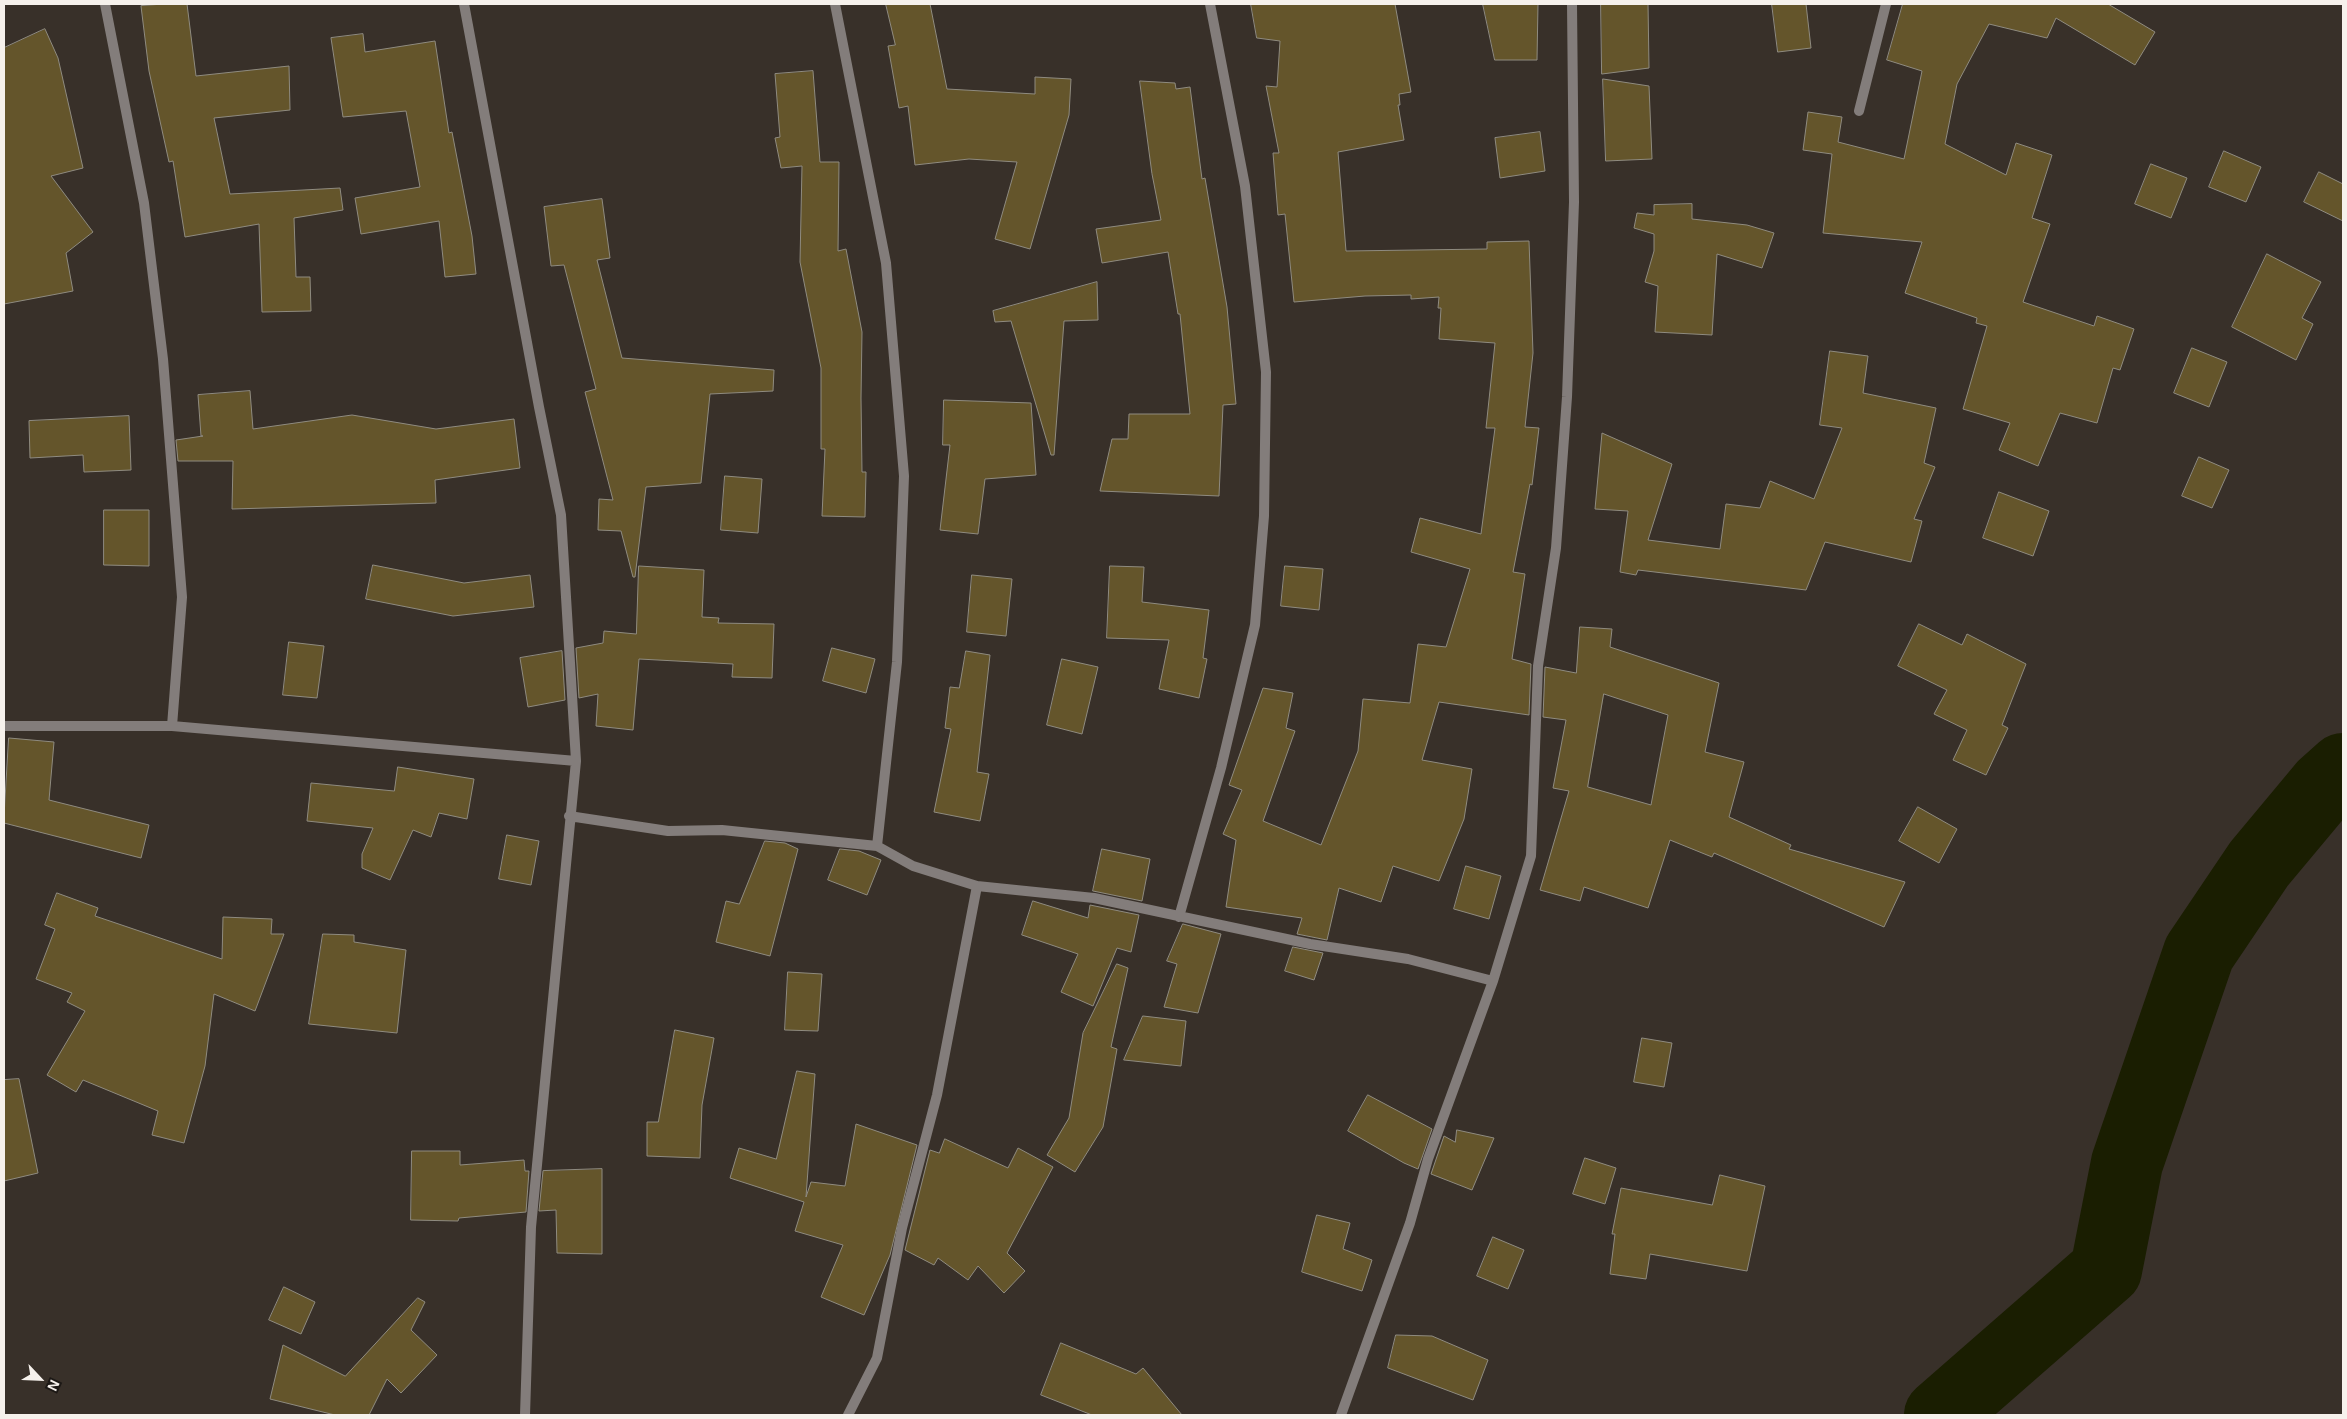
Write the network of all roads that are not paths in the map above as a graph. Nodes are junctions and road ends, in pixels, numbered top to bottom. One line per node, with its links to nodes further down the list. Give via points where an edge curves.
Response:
1 (105, 4): 9 (street, via 144,203 163,359 182,598)
2 (464, 4): 10 (street, via 561,515)
3 (835, 4): 12 (street, via 886,263 904,476 897,662)
4 (1210, 4): 14 (street, via 1245,186 1266,372 1264,516 1255,625 1221,768)
5 (1572, 4): 15 (street, via 1574,202 1567,397 1556,548 1538,666 1531,856)
6 (1886, 4): 7 (street)
7 (1859, 111)
8 (4, 726): 9 (street)
9 (172, 726): 10 (street)
10 (576, 761): 11 (street)
11 (570, 816): 12 (street, via 668,831 722,830); 16 (street, via 530,1227)
12 (877, 846): 13 (street, via 913,866)
13 (978, 886): 14 (street, via 1094,898); 17 (street, via 937,1095 902,1228 877,1358)
14 (1179, 917): 15 (street, via 1310,944 1408,959)
15 (1493, 981): 18 (street, via 1428,1159 1410,1223)
16 (524, 1415)
17 (848, 1415)
18 (1341, 1415)

